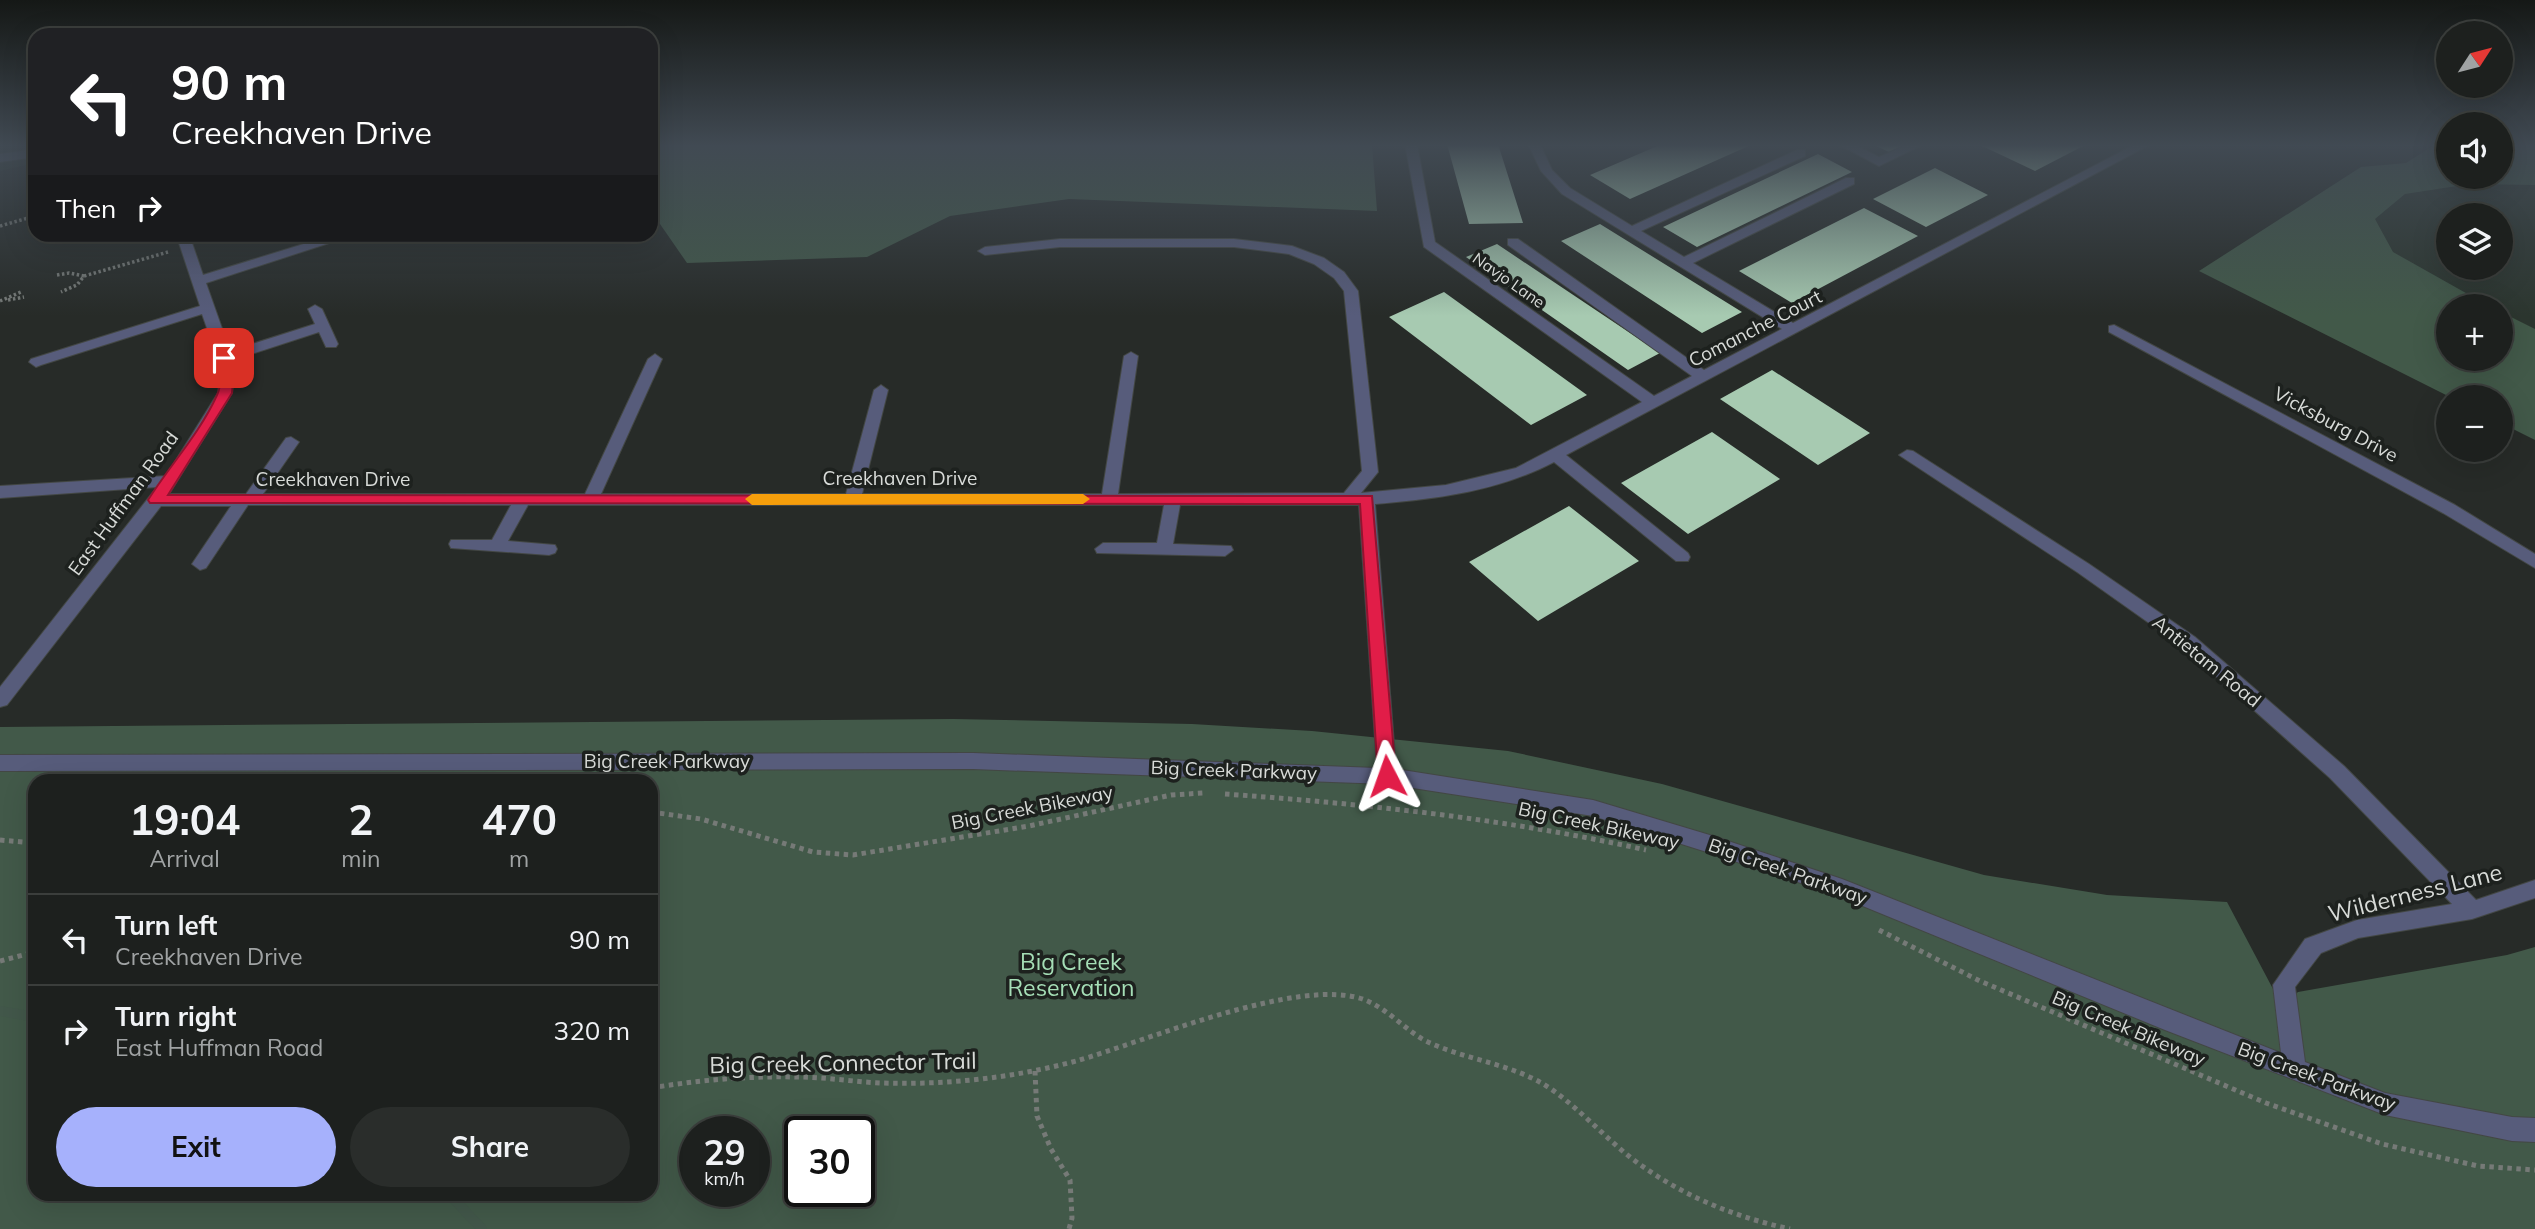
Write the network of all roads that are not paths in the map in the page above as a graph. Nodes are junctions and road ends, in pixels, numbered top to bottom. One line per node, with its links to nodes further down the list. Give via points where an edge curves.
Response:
1 (1421, 201): 25 (street, Navjo Lane, via 1429,244)
2 (1583, 201): 6 (street)
3 (1696, 201): 6 (street)
4 (1808, 201): 11 (street)
5 (2031, 201): 17 (street, Comanche Court)
6 (1631, 231): 11 (street)
7 (185, 242): 12 (street, East Huffman Road)
8 (325, 242): 12 (street)
9 (1513, 242): 23 (street)
10 (985, 251): 36 (street, via 1060,243 1234,243 1292,250 1319,261 1339,275 1350,291 1370,472)
11 (1684, 262): 17 (street)
12 (198, 281): 13 (street, East Huffman Road)
13 (207, 308): 20 (street, East Huffman Road); 22 (street)
14 (315, 309): 15 (street)
15 (323, 326): 18 (street); 20 (street)
16 (2114, 328): 47 (street, Vicksburg Drive, via 2449,509)
17 (1794, 330): 23 (street, Comanche Court)
18 (331, 344)
19 (1131, 356): 34 (street)
20 (224, 358): 29 (street, East Huffman Road, via 228,368 225,393)
21 (655, 359): 32 (street)
22 (36, 362)
23 (1702, 376): 25 (street, Comanche Court)
24 (881, 390): 33 (street)
25 (1653, 403): 27 (street, Comanche Court)
26 (291, 442): 39 (street)
27 (1556, 455): 37 (street, Comanche Court, via 1487,484); 46 (street)
28 (1907, 455): 53 (street, Antietam Road, via 2189,642 2337,772)
29 (171, 481): 30 (street); 38 (street, East Huffman Road)
30 (0, 492)
31 (523, 499): 32 (street, Creekhaven Drive); 39 (street, Creekhaven Drive); 41 (street)
32 (591, 499): 33 (street, Creekhaven Drive)
33 (853, 499): 34 (street, Creekhaven Drive)
34 (1109, 499): 35 (street, Creekhaven Drive)
35 (1173, 499): 36 (street, Creekhaven Drive); 44 (street)
36 (1348, 499): 37 (street, Creekhaven Drive)
37 (1367, 499): 51 (street)
38 (155, 500): 39 (street, Creekhaven Drive); 49 (street, East Huffman Road)
39 (247, 500): 48 (street)
40 (457, 544): 41 (street)
41 (497, 546): 42 (street)
42 (550, 549)
43 (1103, 549): 44 (street)
44 (1164, 550): 45 (street)
45 (1225, 550)
46 (1682, 557)
47 (2535, 562)
48 (200, 564)
49 (0, 700)
50 (0, 763): 51 (street, Big Creek Parkway, via 973,761)
51 (1387, 776): 54 (street, Big Creek Parkway, via 1593,808 1713,845 1835,885 2173,1023)
52 (2535, 889): 53 (street, Wilderness Lane)
53 (2472, 910): 54 (street, Wilderness Lane, via 2357,929 2313,946 2284,985)
54 (2294, 1067): 55 (street, Big Creek Parkway, via 2385,1104 2512,1129)
55 (2535, 1129)

